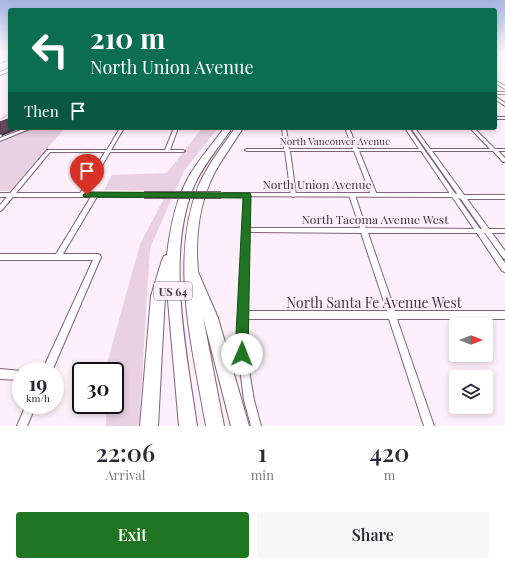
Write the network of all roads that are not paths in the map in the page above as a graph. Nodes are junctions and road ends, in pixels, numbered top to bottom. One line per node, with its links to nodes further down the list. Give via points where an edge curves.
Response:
1 (497, 99): 2 (street)
2 (505, 105)
3 (25, 130): 13 (street)
4 (121, 130): 20 (street)
5 (175, 130): 21 (street)
6 (227, 130): 41 (highway, US 64, via 190,186)
7 (238, 130): 46 (highway, US 64, via 203,187 193,222)
8 (284, 130): 15 (street)
9 (347, 130): 16 (street)
10 (409, 130): 17 (street)
11 (414, 130): 17 (street)
12 (474, 130): 18 (street)
13 (0, 140)
14 (247, 150): 15 (street, North Vancouver Avenue)
15 (287, 150): 16 (street, North Vancouver Avenue); 30 (street)
16 (356, 150): 17 (street, North Vancouver Avenue); 32 (street)
17 (426, 150): 18 (street, North Vancouver Avenue); 33 (street)
18 (495, 150): 19 (street, North Vancouver Avenue); 23 (street)
19 (505, 150)
20 (108, 151): 21 (street); 26 (street, via 49,151); 27 (street)
21 (168, 151): 22 (street)
22 (183, 151)
23 (505, 161)
24 (505, 193): 33 (street, North Union Avenue)
25 (0, 195): 26 (street, North Union Avenue)
26 (12, 195): 27 (street, North Union Avenue); 35 (street)
27 (82, 195): 28 (street, North Union Avenue)
28 (95, 195): 29 (street, North Union Avenue, bridge); 42 (street)
29 (247, 195): 30 (street, North Union Avenue); 36 (street)
30 (293, 195): 31 (street, North Union Avenue)
31 (352, 195): 32 (street, North Union Avenue); 37 (street)
32 (374, 195): 33 (street, North Union Avenue)
33 (458, 195): 34 (street, North Union Avenue); 38 (street); 39 (street)
34 (505, 197)
35 (0, 209)
36 (245, 230): 37 (street, North Tacoma Avenue West); 48 (street)
37 (364, 230): 38 (street, North Tacoma Avenue West); 49 (street)
38 (478, 230): 39 (street, North Tacoma Avenue West); 47 (street)
39 (487, 230): 40 (street, North Tacoma Avenue West); 43 (street)
40 (505, 230)
41 (174, 240): 56 (highway, via 158,296); 57 (highway, US 64, via 173,292)
42 (59, 256): 44 (street); 51 (street, via 98,257)
43 (505, 256)
44 (2, 257): 45 (street)
45 (0, 263)
46 (190, 265): 58 (highway, US 64); 59 (highway, via 211,318)
47 (505, 269)
48 (242, 315): 49 (street, North Santa Fe Avenue West); 60 (street, via 244,376)
49 (393, 315): 50 (street, North Santa Fe Avenue West); 61 (street)
50 (505, 315)
51 (51, 362)
52 (0, 374): 53 (street)
53 (12, 375)
54 (27, 414): 55 (street)
55 (22, 426)
56 (149, 426)
57 (188, 426)
58 (215, 426)
59 (240, 426)
60 (256, 426)
61 (429, 426)

